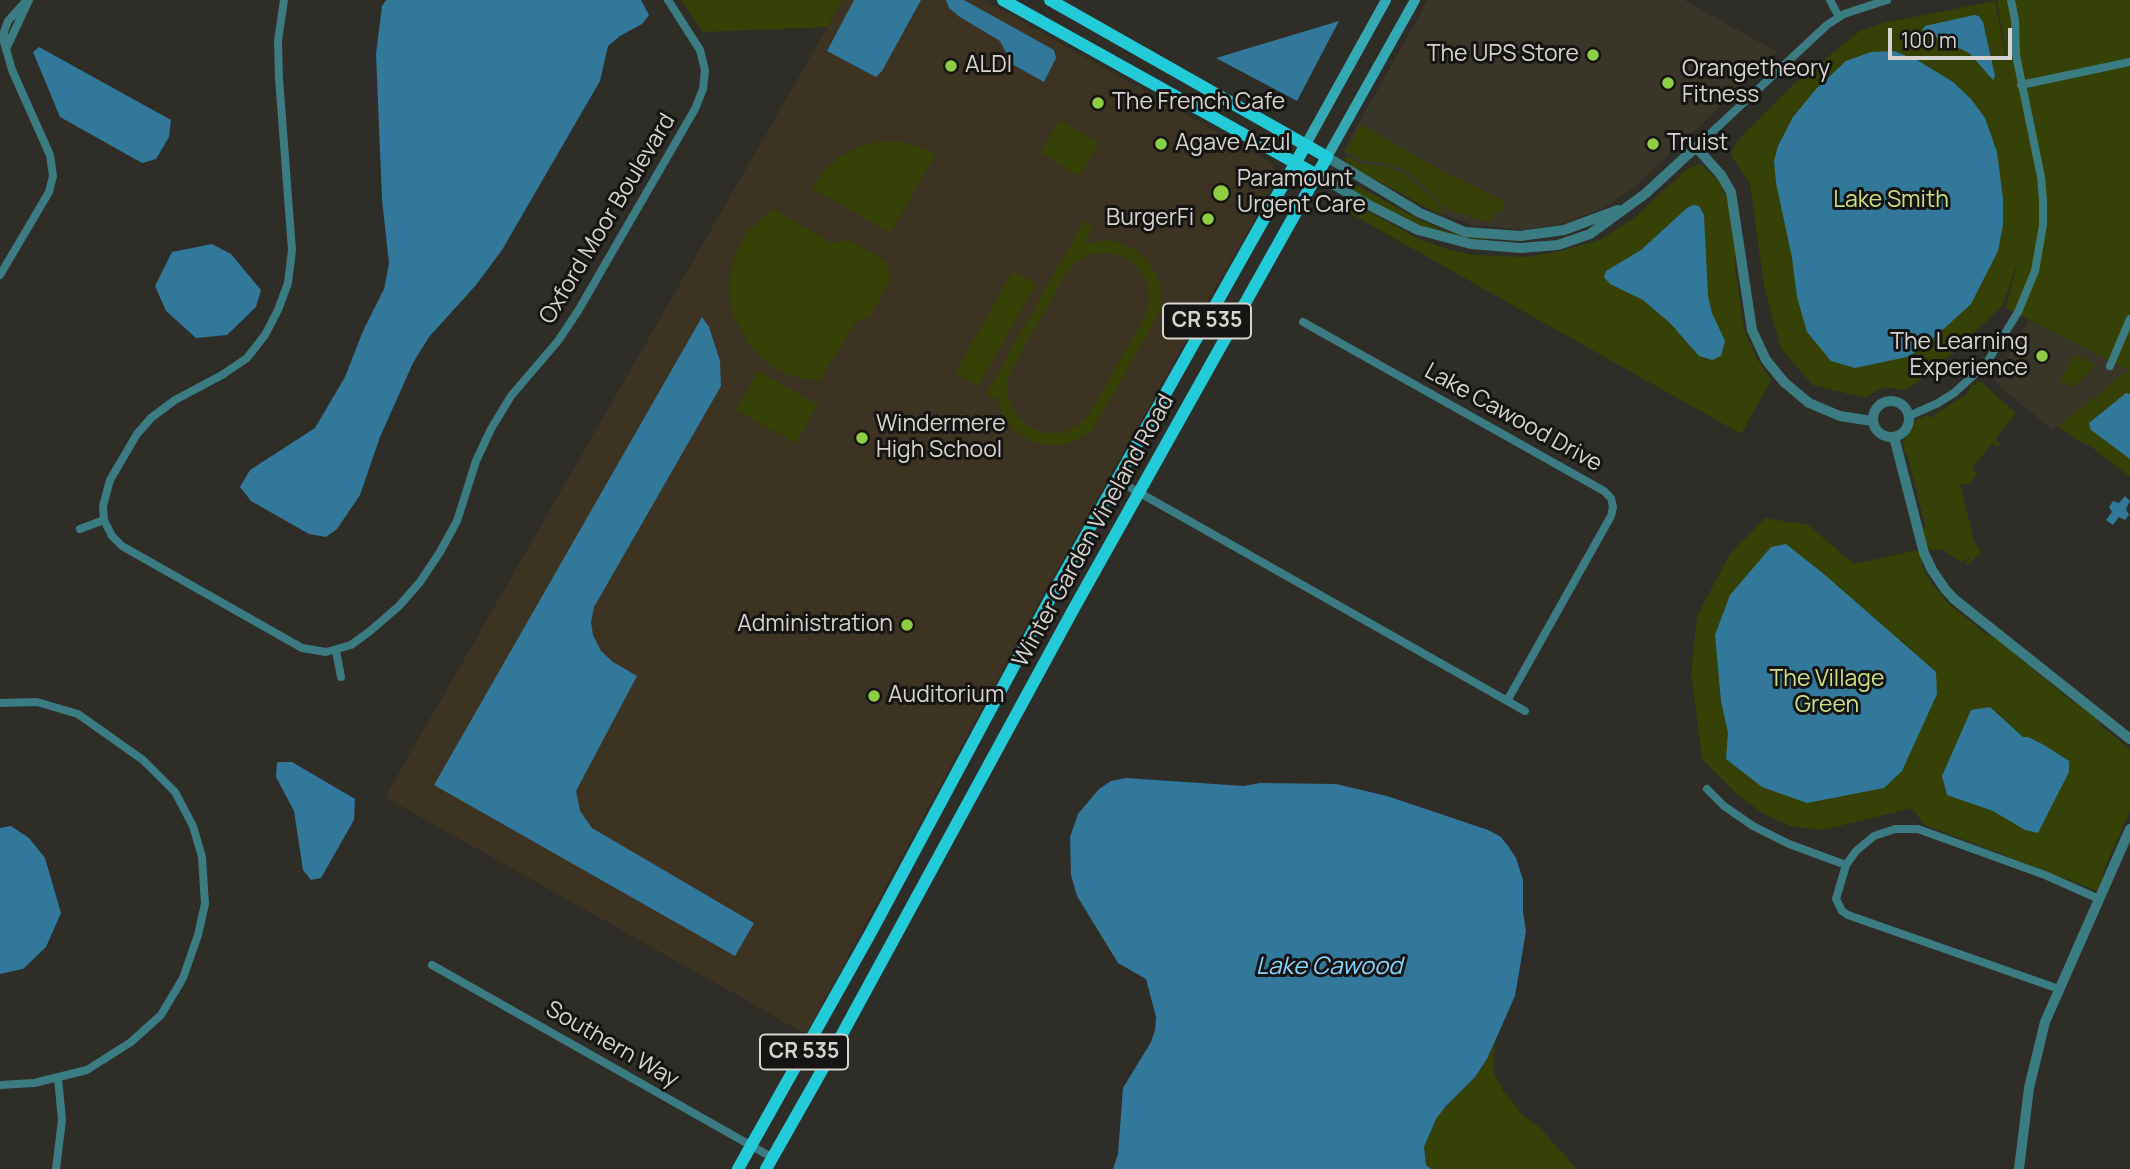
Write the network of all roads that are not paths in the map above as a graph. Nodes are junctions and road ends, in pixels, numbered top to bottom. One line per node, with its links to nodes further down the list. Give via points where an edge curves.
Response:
1 (28, 0): 12 (street); 13 (street)
2 (284, 0): 34 (street, via 278,41 292,250 288,283 265,335 247,358 175,400 137,433 110,480)
3 (668, 0): 36 (street, Oxford Moor Boulevard, via 700,50 705,70 695,109 578,311 491,429 457,521 440,552 399,606 351,645)
4 (1003, 0): 20 (main road)
5 (1050, 0): 17 (main road)
6 (1386, 0): 17 (main road)
7 (1415, 0): 19 (main road)
8 (1830, 0): 11 (street)
9 (1887, 0): 11 (street)
10 (2011, 0): 16 (street)
11 (1839, 17): 18 (street)
12 (8, 21): 13 (street); 14 (street)
13 (17, 27): 14 (street)
14 (6, 52): 25 (street, via 50,155 52,176 49,192)
15 (2130, 62): 16 (street)
16 (2021, 85): 29 (street, via 2043,201 2035,271 2018,312 1986,364 1954,393)
17 (1305, 146): 19 (main road); 20 (main road, Winter Garden Vineland Road)
18 (1696, 147): 22 (street); 30 (street, via 1731,192 1752,330 1766,360 1809,403 1840,416)
19 (1326, 157): 21 (main road, Winter Garden Vineland Road / CR 535); 23 (street, via 1420,213 1465,232)
20 (1296, 163): 21 (main road); 32 (main road, Winter Garden Vineland Road / CR 535)
21 (1317, 175): 24 (street, via 1418,230 1471,244); 33 (main road, Winter Garden Vineland Road / CR 535)
22 (1630, 205): 23 (street, via 1564,230); 24 (street, via 1590,234 1558,245)
23 (1520, 236): 24 (street)
24 (1521, 248)
25 (0, 275)
26 (2130, 319): 28 (street)
27 (1303, 322): 38 (street, Lake Cawood Drive, via 1611,498 1611,516)
28 (2110, 366)
29 (1909, 416): 30 (street, via 1903,405 1891,400 1875,409); 31 (street, via 1904,431)
30 (1872, 421): 31 (street, via 1882,435)
31 (1894, 437): 41 (street, via 1924,553 1945,589)
32 (1117, 480): 33 (street); 46 (main road, Winter Garden Vineland Road / CR 535)
33 (1139, 493): 38 (street); 47 (main road, Winter Garden Vineland Road / CR 535)
34 (104, 520): 35 (street); 36 (street, via 122,547 302,648)
35 (80, 529)
36 (336, 651): 37 (street)
37 (341, 677)
38 (1507, 701): 40 (street)
39 (0, 702): 50 (street, via 37,702 78,714 144,760 175,792 193,826 202,858 205,904 198,935 183,978 161,1015 131,1042 88,1070)
40 (1525, 711)
41 (2130, 739)
42 (1707, 789): 44 (street, via 1738,817 1771,836)
43 (2130, 829): 45 (street)
44 (1846, 865): 45 (street, via 1874,836 1895,829 1918,829 2045,874); 49 (street, via 1836,899 1848,915)
45 (2099, 899): 49 (street)
46 (870, 934): 47 (main road); 52 (main road, Winter Garden Vineland Road / CR 535)
47 (891, 946): 53 (main road, Winter Garden Vineland Road / CR 535)
48 (432, 965): 52 (street, Southern Way)
49 (2059, 989): 56 (street, via 2034,1063)
50 (58, 1079): 51 (street); 54 (street, via 62,1120)
51 (0, 1085)
52 (751, 1146): 53 (street, Southern Way); 55 (main road, Winter Garden Vineland Road / CR 535)
53 (770, 1163)
54 (56, 1169)
55 (738, 1169)
56 (2019, 1169)

